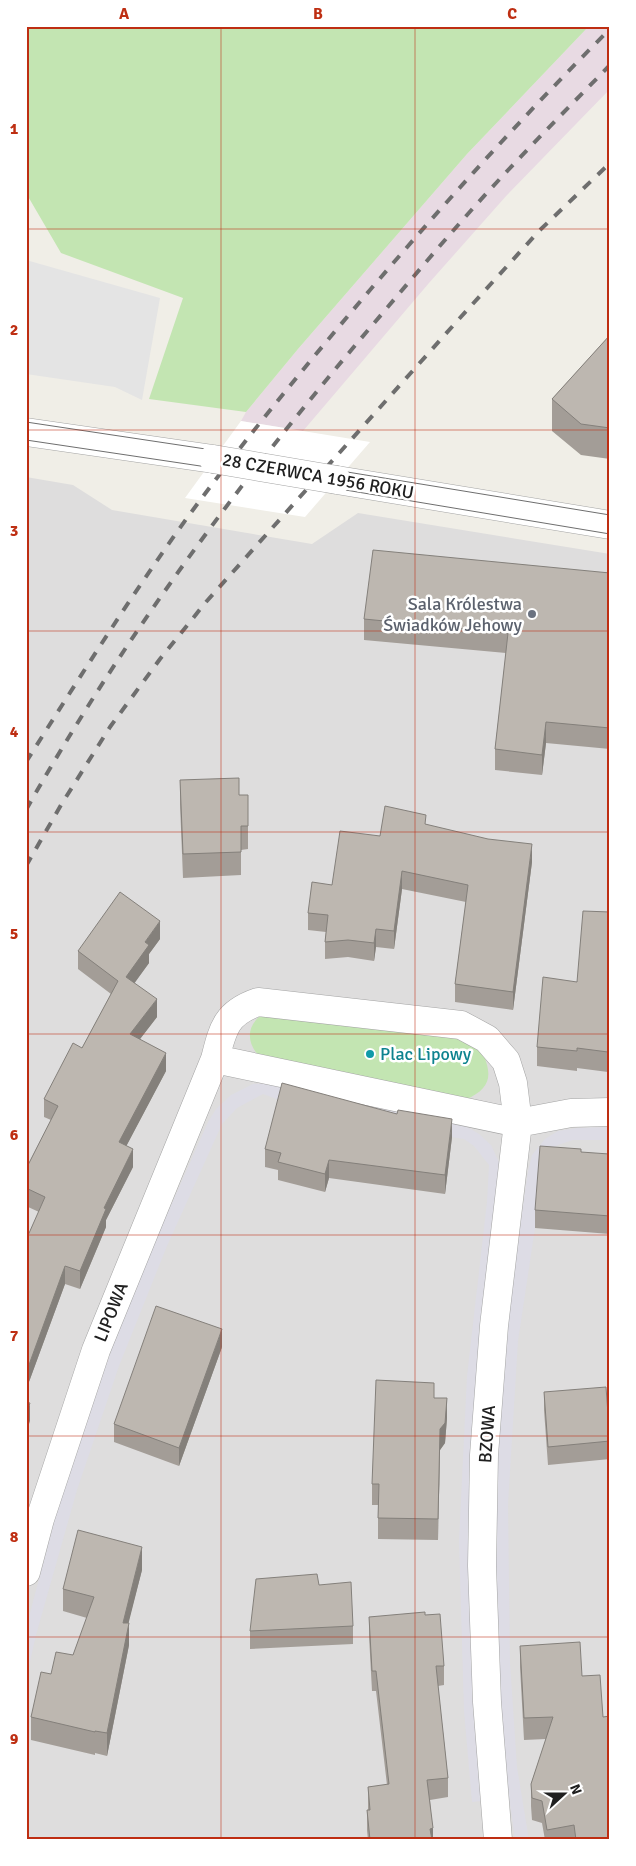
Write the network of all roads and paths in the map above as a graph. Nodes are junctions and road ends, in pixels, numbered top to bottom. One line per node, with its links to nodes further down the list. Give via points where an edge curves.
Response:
1 (26, 432): 2 (street, 28 CZERWCA 1956 ROKU, bridge, via 214,459)
2 (610, 524)
3 (215, 1059): 5 (street); 5 (street, via 227,1022 242,1007 258,1002 461,1025 487,1039 506,1062 513,1083); 6 (street, LIPOWA, via 96,1350 40,1519)
4 (610, 1112): 5 (street, via 571,1113)
5 (518, 1122): 7 (street, BZOWA, via 494,1326 484,1455 482,1566 486,1692)
6 (26, 1572)
7 (498, 1840)

